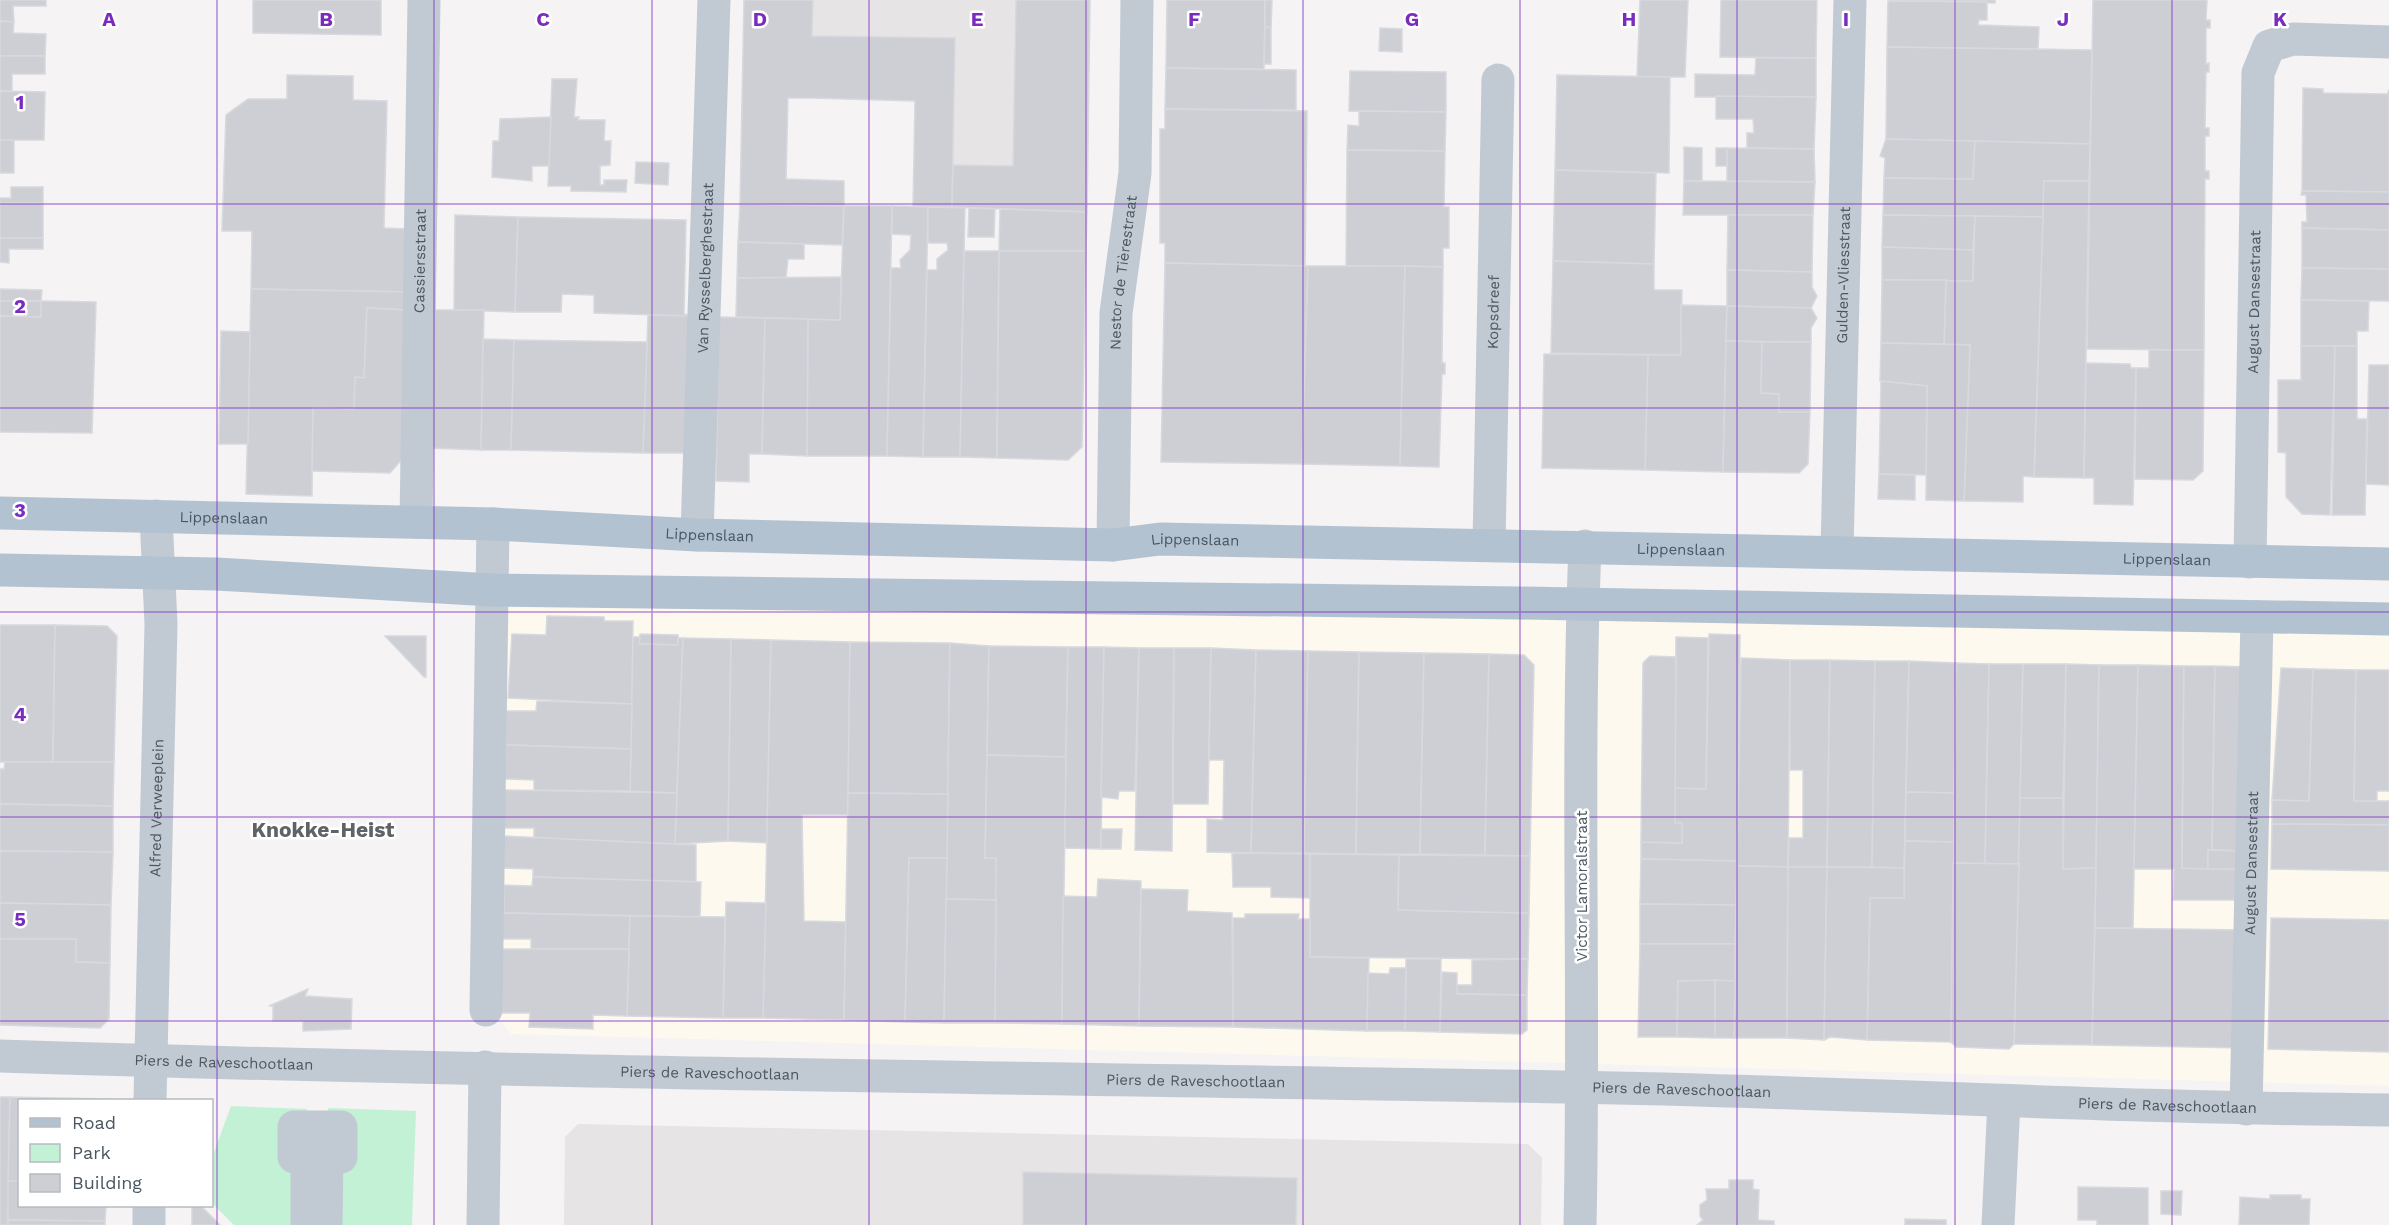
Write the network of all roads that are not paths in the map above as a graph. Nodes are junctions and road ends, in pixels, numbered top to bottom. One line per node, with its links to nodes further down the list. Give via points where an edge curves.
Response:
1 (424, 0): 9 (street, Cassiersstraat)
2 (714, 0): 11 (street, Van Rysselberghestraat)
3 (1137, 0): 13 (street, Nestor de Tièrestraat, via 1135,173 1116,313)
4 (1850, 0): 15 (street, Gulden-Vliesstraat)
5 (2389, 42): 16 (street, August Dansestraat, via 2293,39 2269,46 2258,73)
6 (1498, 80): 12 (street, Kopsdreef)
7 (0, 513): 8 (main road, Lippenslaan)
8 (156, 516): 9 (main road, Lippenslaan); 19 (street, Alfred Verweeplein)
9 (416, 522): 10 (main road, Lippenslaan)
10 (493, 524): 11 (main road, Lippenslaan); 20 (street)
11 (697, 536): 13 (main road, Lippenslaan)
12 (1490, 544): 13 (main road, Lippenslaan, via 1160,539); 14 (main road, Lippenslaan)
13 (1113, 545)
14 (1585, 546): 15 (main road, Lippenslaan); 21 (street, Victor Lamoralstraat)
15 (1838, 551): 16 (main road, Lippenslaan)
16 (2250, 562): 17 (main road, Lippenslaan)
17 (2389, 564)
18 (0, 570): 19 (main road)
19 (159, 574): 20 (main road); 26 (street, Alfred Verweeplein)
20 (492, 590): 21 (main road); 24 (street)
21 (1583, 605): 22 (main road); 28 (street, Victor Lamoralstraat)
22 (2257, 616): 23 (main road); 31 (street, August Dansestraat)
23 (2389, 619)
24 (486, 1010)
25 (0, 1056): 26 (street, Piers de Raveschootlaan)
26 (150, 1060): 27 (street, Piers de Raveschootlaan); 29 (street, Alfred Verweeplein)
27 (485, 1067): 28 (street, Piers de Raveschootlaan); 39 (street)
28 (1583, 1087): 30 (street, Piers de Raveschootlaan); 40 (street, Victor Lamoralstraat)
29 (150, 1099)
30 (2004, 1101): 31 (street, Piers de Raveschootlaan); 41 (street)
31 (2246, 1109): 32 (street, Piers de Raveschootlaan)
32 (2389, 1110)
33 (318, 1127): 36 (street, via 294,1126 294,1157 307,1157); 37 (street, via 307,1145 317,1157); 38 (street, via 341,1127 341,1157 327,1157)
34 (149, 1207): 35 (street)
35 (149, 1225)
36 (307, 1225)
37 (316, 1225)
38 (326, 1225)
39 (483, 1225)
40 (1580, 1225)
41 (1998, 1225)

